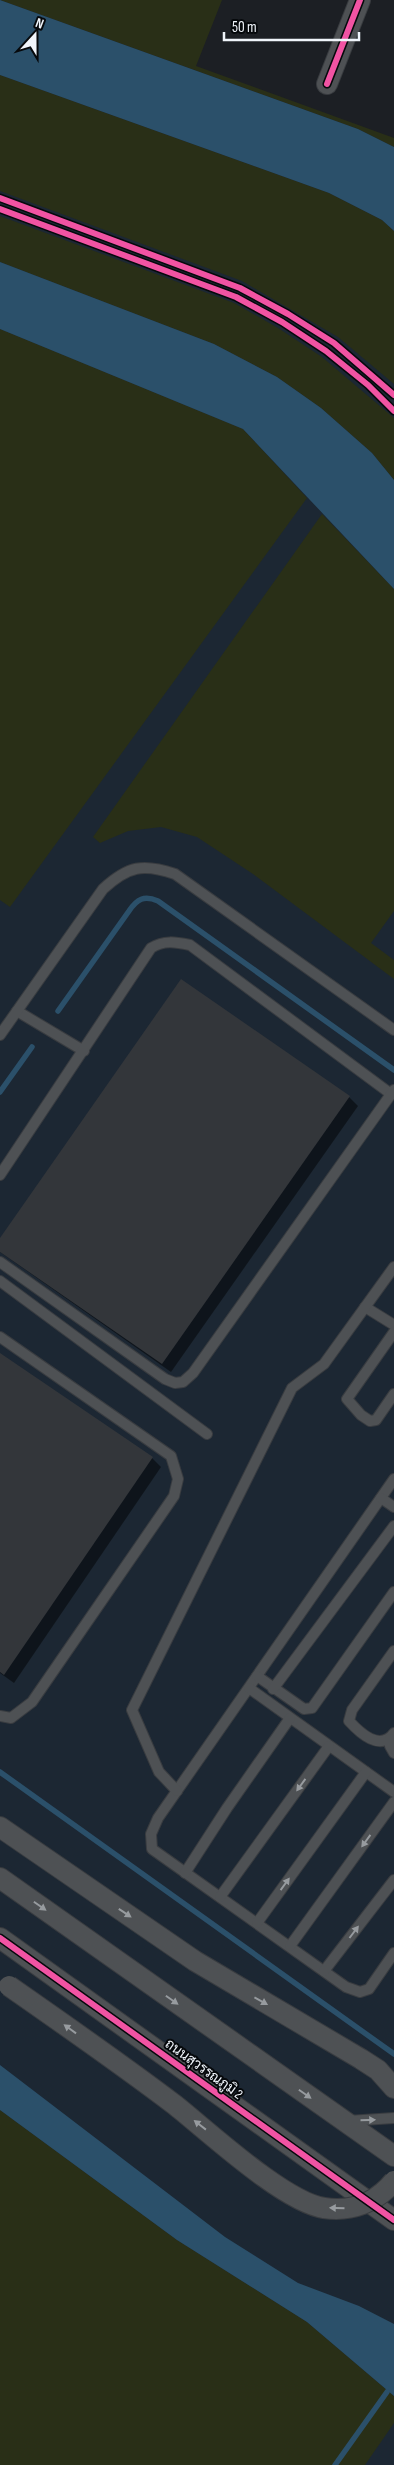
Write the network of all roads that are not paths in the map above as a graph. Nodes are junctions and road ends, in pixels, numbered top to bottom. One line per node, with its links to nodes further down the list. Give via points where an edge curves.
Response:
1 (360, 0): 2 (street)
2 (327, 84)
3 (17, 1010): 4 (lane, via 103,889 133,868 154,867 175,874); 5 (lane); 6 (lane)
4 (394, 1030)
5 (0, 1035)
6 (84, 1051): 7 (lane, via 151,948 160,942 176,942 190,945); 8 (lane)
7 (393, 1092): 9 (lane, via 184,1382 165,1379)
8 (0, 1175)
9 (0, 1262)
10 (394, 1267): 12 (lane)
11 (0, 1281): 17 (lane)
12 (365, 1307): 13 (lane); 33 (lane, via 324,1364 292,1388 132,1710 159,1772)
13 (394, 1325)
14 (394, 1332): 16 (lane, via 347,1399 370,1421 376,1420)
15 (0, 1337): 27 (lane, via 171,1456 178,1479 174,1496 32,1702 11,1718)
16 (394, 1394)
17 (207, 1434)
18 (394, 1479): 19 (lane)
19 (381, 1498): 20 (lane); 24 (lane)
20 (394, 1507)
21 (394, 1526): 26 (lane)
22 (394, 1592): 26 (lane, via 312,1708 304,1709)
23 (394, 1651): 29 (lane, via 352,1710 348,1721 375,1742)
24 (257, 1676): 25 (lane); 26 (lane)
25 (249, 1688): 28 (lane); 33 (lane)
26 (273, 1689)
27 (0, 1716)
28 (290, 1718): 30 (lane); 37 (lane)
29 (392, 1736): 31 (lane, via 390,1746)
30 (329, 1746): 32 (lane); 40 (lane, one-way to 40)
31 (394, 1753)
32 (366, 1772): 34 (lane); 41 (lane, one-way to 32)
33 (177, 1791): 37 (lane, via 151,1834 152,1849)
34 (394, 1792)
35 (394, 1802): 43 (lane, one-way to 43)
36 (0, 1828): 47 (street, one-way to 47, via 195,1961 378,2070)
37 (185, 1873): 40 (lane)
38 (0, 1878): 49 (street, one-way to 49)
39 (394, 1880): 45 (lane, one-way to 39)
40 (220, 1897): 41 (lane)
41 (257, 1923): 43 (lane)
42 (0, 1938): 52 (street, ถนนสุวรรณภูมิ 2)
43 (290, 1946): 45 (lane)
44 (394, 1953): 45 (lane, via 369,1990 360,1992)
45 (324, 1971)
46 (5, 1982): 51 (street, one-way to 46, bridge, via 371,2202 348,2208 322,2208 289,2194 175,2105)
47 (394, 2088)
48 (394, 2118): 49 (lane, one-way to 48)
49 (342, 2121): 50 (street)
50 (394, 2156)
51 (394, 2181)
52 (394, 2220)

